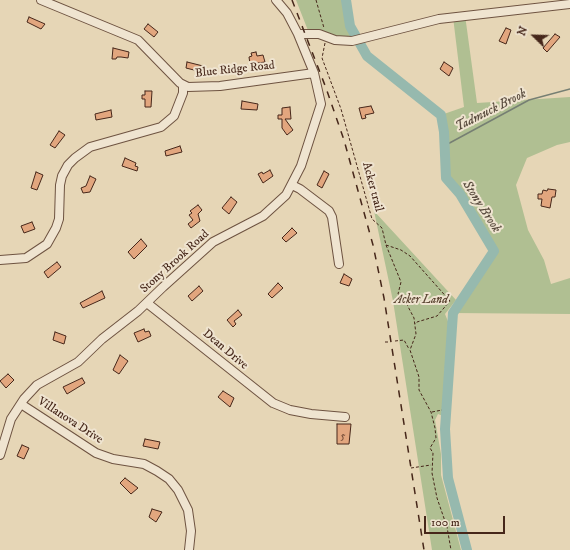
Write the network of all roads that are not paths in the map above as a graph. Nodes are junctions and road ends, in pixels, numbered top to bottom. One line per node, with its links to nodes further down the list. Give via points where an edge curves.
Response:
1 (41, 0): 6 (street, Blue Ridge Road, via 138,40)
2 (276, 0): 4 (street, Stony Brook Road, via 287,12)
3 (570, 4): 4 (street, via 439,19 352,41 341,41 319,34)
4 (298, 34): 5 (street, Stony Brook Road)
5 (314, 73): 6 (street, Blue Ridge Road, via 220,86); 7 (street, Stony Brook Road, via 321,104 301,166)
6 (183, 85): 8 (street, via 183,93 174,116 161,127 90,148 75,158 62,176 59,218 47,244 26,258)
7 (292, 185): 9 (street, via 329,211); 10 (street, Stony Brook Road, via 286,195 263,216 213,242)
8 (0, 260)
9 (339, 264)
10 (147, 303): 11 (street, Stony Brook Road, via 78,362 37,385); 12 (street, Dean Drive, via 273,403 290,410)
11 (21, 404): 13 (street, Stony Brook Road, via 11,419); 14 (street, Villanova Drive, via 96,453 113,459 144,464 169,479 188,510 192,531)
12 (345, 417)
13 (0, 455)
14 (189, 550)

